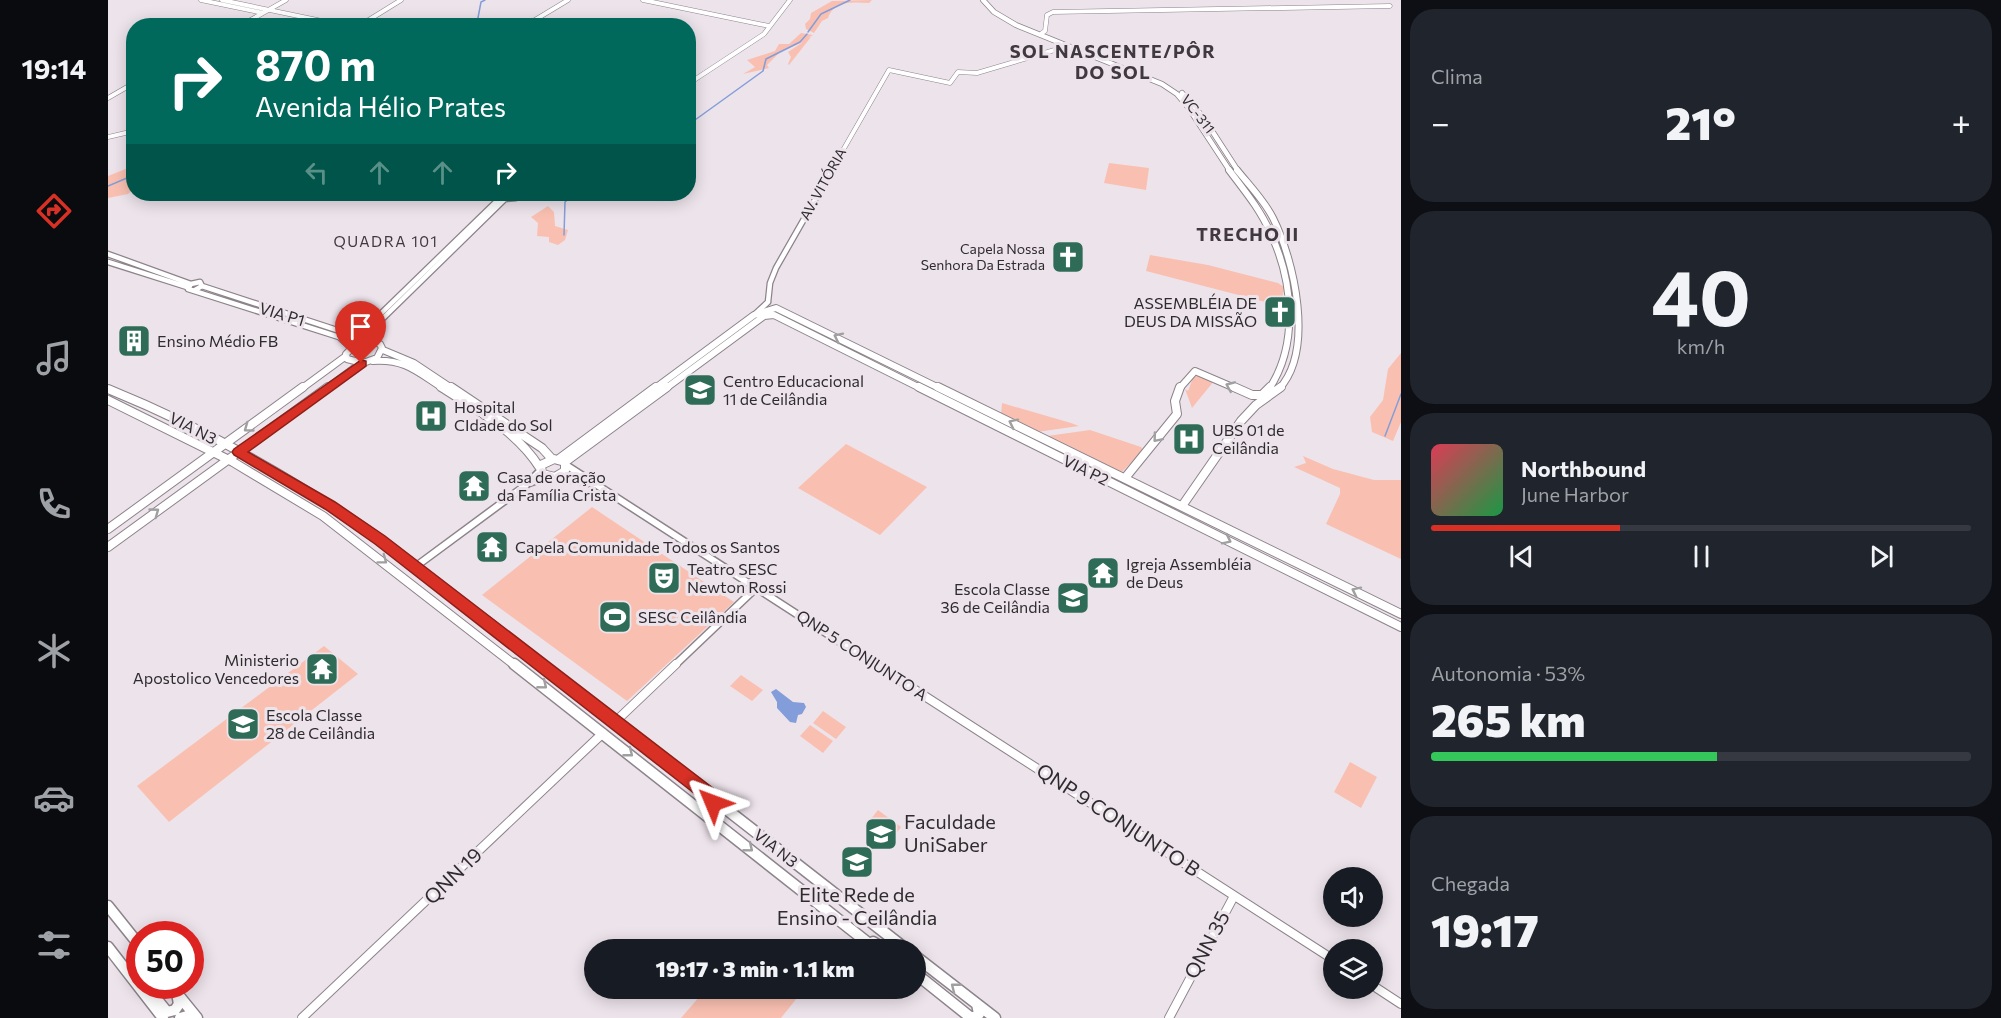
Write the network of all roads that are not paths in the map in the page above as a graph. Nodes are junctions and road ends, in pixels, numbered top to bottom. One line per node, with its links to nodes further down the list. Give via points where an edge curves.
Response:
1 (201, 0): 12 (street)
2 (222, 0): 11 (street)
3 (286, 0): 11 (street)
4 (401, 0): 15 (street)
5 (568, 0): 16 (street)
6 (643, 0): 17 (street)
7 (790, 0): 17 (street)
8 (982, 0): 9 (main road); 19 (main road, via 1002,17)
9 (992, 0): 18 (main road, VC-311, via 995,7 1011,18)
10 (1384, 0): 18 (street, via 1390,6 1053,12 1047,14)
11 (269, 10): 12 (street); 14 (street)
12 (263, 13): 13 (street)
13 (254, 18)
14 (308, 18)
15 (372, 18)
16 (538, 18)
17 (769, 26): 21 (street, via 756,40)
18 (1042, 33): 19 (main road, VC-311)
19 (1072, 47): 20 (main road, VC-311); 42 (street, AV. VITÓRIA, via 977,73 958,72 950,83 889,70 776,268 770,283)
20 (1083, 50): 26 (main road, VC-311, via 1162,84 1177,94); 27 (main road, VC-311, via 1177,88)
21 (696, 79)
22 (126, 88): 24 (street)
23 (108, 91): 24 (street)
24 (116, 93): 25 (street)
25 (108, 97)
26 (1196, 119): 27 (main road); 30 (main road, VC-311)
27 (1204, 121): 31 (main road, VC-311)
28 (126, 133): 29 (street)
29 (108, 137)
30 (1226, 165): 31 (main road); 32 (main road, VC-311)
31 (1233, 165): 32 (main road, VC-311)
32 (1239, 177): 33 (main road); 34 (main road, VC-311)
33 (1248, 193): 34 (main road); 50 (main road, via 1270,233 1282,267 1290,302)
34 (1256, 194): 51 (main road, VC-311, via 1272,217 1293,281 1297,317)
35 (499, 201): 46 (street)
36 (499, 201): 47 (street, via 369,331)
37 (108, 254): 39 (street, VIA P1)
38 (108, 262): 39 (street, VIA P1)
39 (189, 285): 40 (street, VIA P1, via 200,282); 41 (street, VIA P1, via 189,290)
40 (202, 286): 41 (street); 43 (street, VIA P1)
41 (195, 290): 44 (street, VIA P1)
42 (773, 308): 55 (main road, VIA P2, one-way to 42); 57 (main road, VIA P2); 76 (main road, via 754,315); 79 (main road)
43 (305, 321): 44 (street); 45 (street, VIA P1)
44 (299, 325): 45 (street, VIA P1)
45 (313, 326): 46 (street, VIA P1, via 349,334); 48 (street, VIA P1)
46 (363, 331): 48 (street)
47 (371, 341): 48 (main road); 49 (main road)
48 (353, 346): 52 (main road)
49 (383, 350): 53 (main road); 75 (main road, via 425,370)
50 (1286, 353): 51 (main road); 64 (main road)
51 (1295, 356): 64 (main road, via 1281,388)
52 (346, 357): 54 (main road); 56 (main road)
53 (373, 361): 54 (main road); 80 (main road, via 392,360 407,365 512,435 528,448)
54 (361, 363): 59 (main road)
55 (917, 376): 57 (main road, via 920,382); 58 (main road, VIA P2)
56 (315, 380): 59 (main road, via 318,386); 61 (main road)
57 (909, 382): 62 (main road, VIA P2)
58 (936, 385): 62 (main road, via 925,385); 69 (main road, VIA P2, one-way to 58)
59 (328, 387): 65 (main road)
60 (108, 389): 63 (main road, VIA N3)
61 (303, 389): 65 (main road, via 312,392); 70 (main road, one-way to 70)
62 (928, 392): 72 (main road, VIA P2)
63 (119, 394): 66 (main road); 68 (main road, VIA N3)
64 (1266, 396): 82 (main road, one-way to 82, via 1252,395 1195,371 1174,394 1177,414); 86 (main road, via 1205,470)
65 (313, 398): 74 (main road)
66 (108, 399): 67 (main road, VIA N3)
67 (119, 405): 68 (main road, via 126,400); 73 (main road, VIA N3)
68 (166, 415): 70 (main road, VIA N3)
69 (1054, 443): 71 (main road, VIA P2); 72 (main road)
70 (225, 445): 73 (main road); 74 (main road, VIA N3)
71 (1065, 449): 77 (main road); 82 (main road, VIA P2)
72 (1047, 451): 77 (main road, VIA P2)
73 (214, 452): 78 (main road, VIA N3); 88 (main road)
74 (239, 452): 78 (main road); 85 (main road, VIA N3)
75 (547, 452): 76 (main road); 79 (main road)
76 (567, 453): 79 (main road)
77 (1057, 455): 93 (main road, VIA P2, one-way to 93)
78 (228, 460): 83 (main road, VIA N3); 91 (main road, one-way to 78)
79 (560, 461): 80 (main road, via 544,462); 81 (main road, via 565,471); 84 (street, QNP 5 CONJUNTO A)
80 (542, 472): 81 (main road); 95 (street)
81 (555, 477): 84 (street)
82 (1125, 478): 86 (main road, VIA P2)
83 (270, 484): 85 (main road, via 322,511 328,511); 87 (main road)
84 (604, 487): 96 (street, QNP 5 CONJUNTO A)
85 (330, 506): 89 (main road, VIA N3)
86 (1182, 506): 90 (main road, VIA P2)
87 (330, 520): 89 (main road, via 336,514); 97 (main road, one-way to 97)
88 (108, 529)
89 (380, 540): 95 (main road, VIA N3)
90 (1262, 545): 92 (main road, VIA P2); 93 (main road)
91 (108, 547)
92 (1276, 552): 94 (main road); 98 (main road, VIA P2, one-way to 92)
93 (1258, 555): 94 (main road, VIA P2)
94 (1269, 561): 99 (main road, VIA P2)
95 (415, 567): 100 (main road, VIA N3)
96 (756, 587): 103 (street); 105 (street, QNP 5 CONJUNTO A)
97 (438, 602): 100 (main road, via 455,610 507,652 514,652); 101 (main road)
98 (1401, 614)
99 (1401, 627)
100 (516, 645): 102 (main road, VIA N3)
101 (517, 664): 102 (main road, via 518,658 526,658 584,703); 104 (main road, one-way to 104)
102 (604, 713): 103 (main road, VIA N3)
103 (615, 722): 107 (main road, VIA N3)
104 (603, 733): 106 (main road, one-way to 106); 133 (street, QNN 19)
105 (1002, 744): 110 (street, QNP 9 CONJUNTO B)
106 (654, 773): 107 (main road, via 671,781 703,807 711,806); 108 (main road, VIA N3)
107 (712, 798): 109 (main road, VIA N3)
108 (717, 822): 109 (main road, via 715,815 723,812 753,836); 113 (main road, VIA N3, one-way to 113)
109 (782, 852): 116 (main road, VIA N3)
110 (1234, 896): 118 (street, QNP 9 CONJUNTO B); 136 (street, QNN 35)
111 (108, 906): 112 (main road)
112 (126, 928)
113 (858, 934): 114 (main road); 115 (main road)
114 (864, 939)
115 (867, 939)
116 (893, 939)
117 (110, 949): 119 (main road); 129 (main road)
118 (1323, 953)
119 (126, 964)
120 (926, 965): 127 (main road, one-way to 120)
121 (926, 982): 127 (main road, via 970,1017 979,1014)
122 (926, 988): 134 (main road)
123 (1383, 992): 128 (street)
124 (156, 999): 125 (main road, via 167,1012 179,1005)
125 (177, 999)
126 (182, 999): 132 (main road)
127 (976, 1004): 135 (main road)
128 (1401, 1004)
129 (163, 1018)
130 (180, 1018): 131 (main road)
131 (188, 1018)
132 (197, 1018)
133 (302, 1018)
134 (964, 1018)
135 (994, 1018)
136 (1168, 1018)

